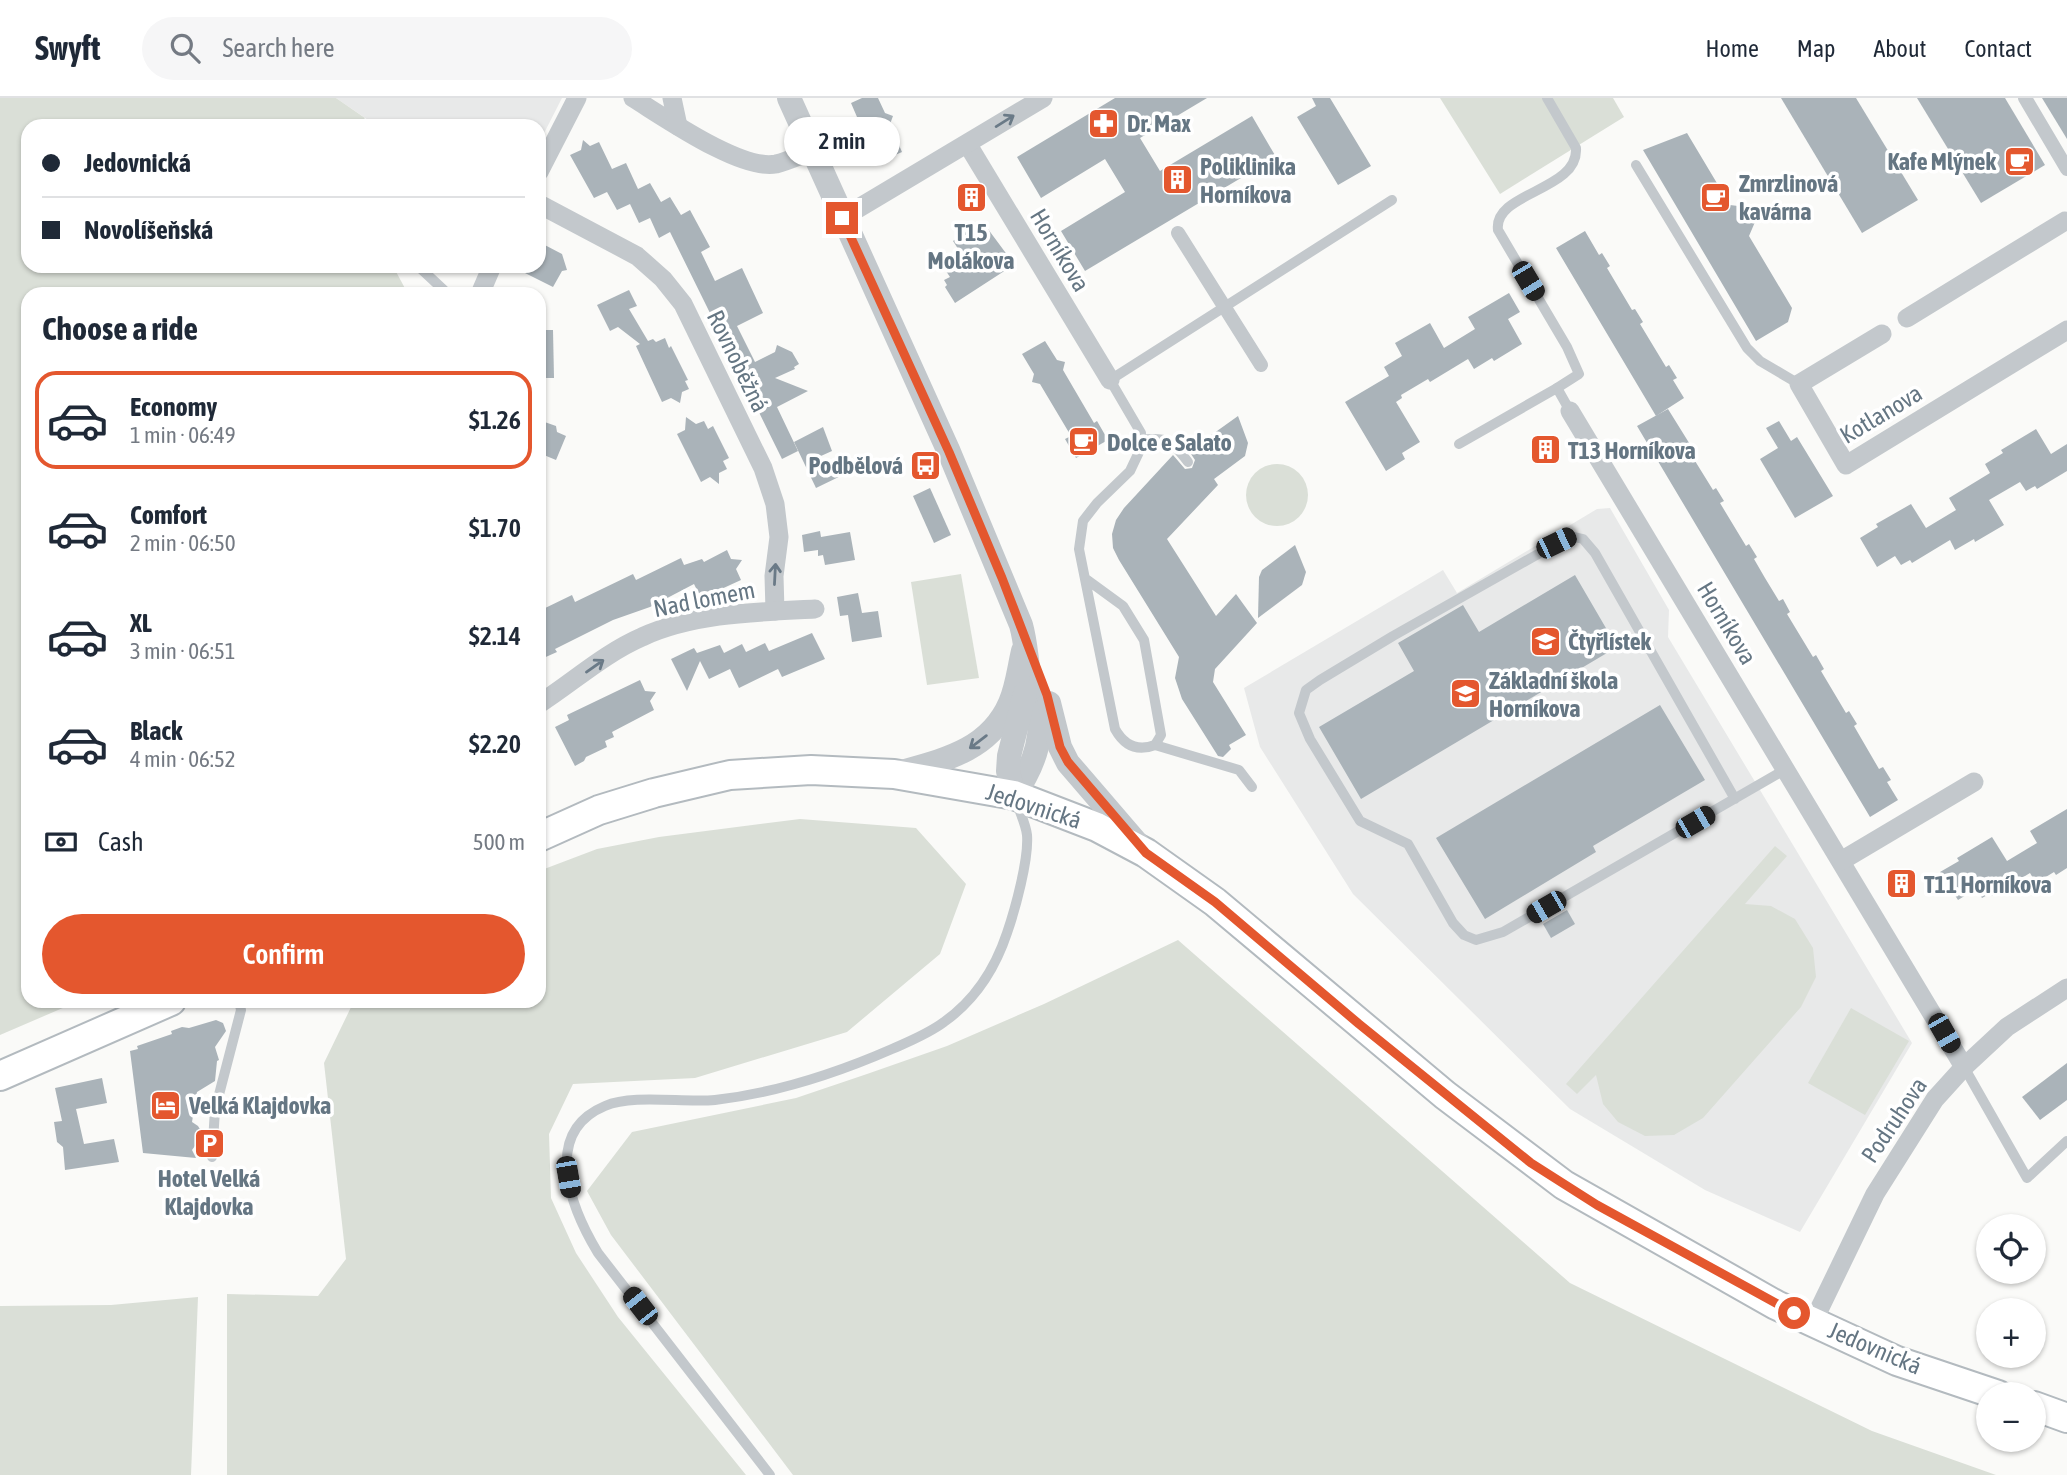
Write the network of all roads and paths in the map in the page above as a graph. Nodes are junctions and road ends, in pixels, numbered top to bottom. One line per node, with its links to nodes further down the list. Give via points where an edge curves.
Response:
1 (577, 98): 11 (street)
2 (633, 98): 8 (street)
3 (671, 98): 8 (street)
4 (789, 98): 10 (street)
5 (1042, 98): 9 (street, one-way to 5)
6 (1547, 98): 28 (lane, via 1577,156 1568,171 1506,209 1497,223 1579,374)
7 (2025, 98): 13 (street)
8 (678, 126): 10 (street, via 748,161 776,164)
9 (968, 145): 16 (street); 26 (street, Horníkova)
10 (812, 151): 16 (street)
11 (546, 158)
12 (1636, 165): 27 (lane, via 1747,348)
13 (2067, 169)
14 (1392, 200): 21 (lane)
15 (546, 208): 35 (street, Rovnoběžná, one-way to 15, via 779,537 775,504 763,468 683,304 637,256)
16 (842, 218): 36 (street, via 949,452)
17 (2065, 221): 22 (street)
18 (1178, 233): 21 (street)
19 (426, 273): 20 (lane)
20 (440, 287)
21 (1225, 309): 25 (street); 26 (lane)
22 (1907, 318)
23 (2067, 330): 27 (street, Kotlanova, via 1846,465)
24 (1882, 334): 27 (street)
25 (1261, 365)
26 (1110, 380): 30 (lane, via 1141,433)
27 (1799, 384)
28 (1558, 388): 29 (lane); 31 (lane)
29 (1570, 411): 39 (street, Horníkova)
30 (1140, 440): 32 (lane, via 1167,439); 33 (lane, via 1130,471 1083,521 1079,549)
31 (1459, 444)
32 (1188, 462)
33 (1086, 579): 38 (lane, via 1123,606 1144,640 1161,735); 38 (lane, via 1115,729 1122,742 1132,747)
34 (815, 609): 35 (street, Nad lomem)
35 (775, 611): 37 (street, Nad lomem, one-way to 35, via 642,636 680,623)
36 (1025, 640): 40 (street, one-way to 40, via 1011,701 1000,723 961,754); 43 (street, via 1037,695 1038,751); 46 (street, via 1068,762)
37 (546, 699)
38 (1155, 745): 42 (lane, via 1239,770)
39 (1786, 769): 44 (lane); 47 (street, Horníkova)
40 (894, 774): 43 (main road, Jedovnická); 45 (main road, Jedovnická, via 811,770 730,775 599,810)
41 (1974, 782): 47 (street)
42 (1252, 788)
43 (1014, 795): 46 (main road, Jedovnická, via 1097,827); 59 (lane, via 1027,834 1010,926 991,971 944,1023 862,1062 760,1092 714,1100 605,1106 585,1118 568,1146 572,1199 598,1253)
44 (1735, 799): 44 (lane, via 1503,932 1476,940 1464,936 1453,923 1408,844 1360,821 1299,713 1306,690 1570,536 1583,539 1595,552)
45 (546, 834)
46 (1146, 853): 55 (main road, Jedovnická, via 1215,902 1531,1163 1597,1205)
47 (1841, 861): 51 (street, Horníkova)
48 (2067, 988): 51 (street, Podruhova, via 2007,1027)
49 (155, 1008): 52 (main road)
50 (241, 1008): 54 (lane, via 215,1110)
51 (1964, 1067): 53 (lane, via 2027,1178); 55 (street, Podruhova, via 1936,1099 1875,1194)
52 (0, 1076)
53 (2067, 1141)
54 (212, 1157)
55 (1813, 1322): 56 (main road, Jedovnická, via 1897,1361)
56 (1976, 1388)
57 (2046, 1410): 58 (main road)
58 (2067, 1418)
59 (770, 1475)

